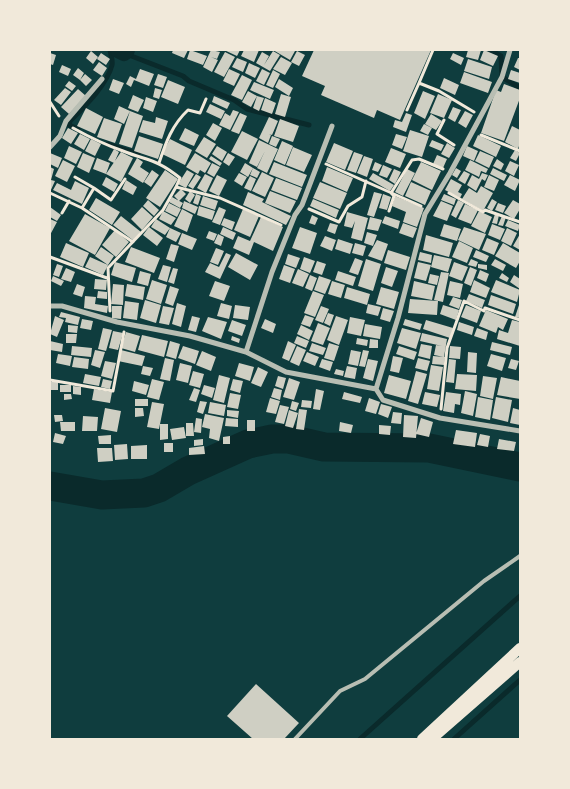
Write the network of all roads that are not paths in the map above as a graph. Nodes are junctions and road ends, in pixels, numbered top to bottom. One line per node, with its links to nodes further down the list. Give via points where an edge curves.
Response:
1 (510, 50): 7 (street, via 502,77 428,208)
2 (102, 78): 4 (street)
3 (332, 126): 6 (street, via 272,272)
4 (50, 147)
5 (50, 306): 6 (street, via 62,306 87,315 190,336)
6 (246, 352): 7 (street, via 286,372)
7 (376, 389): 8 (street, via 383,400 440,418)
8 (520, 431)
9 (520, 556): 12 (lane, via 365,679 340,691)
10 (520, 648): 13 (main road)
11 (520, 662): 14 (main road)
12 (295, 739)
13 (422, 739)
14 (432, 739)

